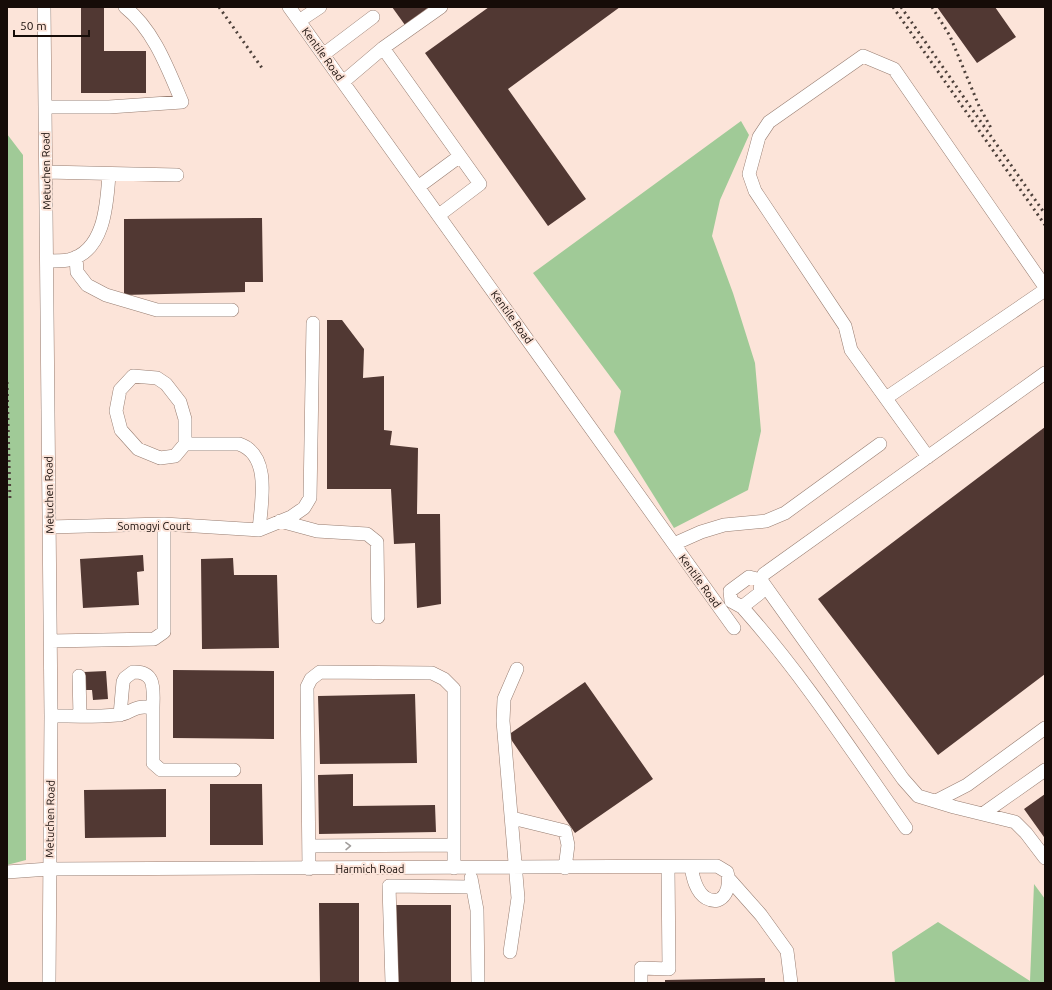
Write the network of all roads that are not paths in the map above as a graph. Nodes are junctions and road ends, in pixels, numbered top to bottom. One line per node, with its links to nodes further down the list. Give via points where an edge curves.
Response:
1 (44, 7): 11 (street, Metuchen Road)
2 (125, 7): 11 (street, via 137,16 164,58 182,102 109,107)
3 (289, 7): 7 (street, Kentile Road)
4 (320, 7): 7 (street)
5 (441, 7): 8 (street)
6 (374, 17): 9 (street)
7 (299, 21): 9 (street, Kentile Road)
8 (383, 48): 10 (street); 12 (street)
9 (324, 54): 10 (street, Kentile Road)
10 (343, 82): 16 (street, Kentile Road)
11 (45, 107): 13 (street, Metuchen Road)
12 (460, 156): 16 (street); 17 (street, via 480,184)
13 (46, 172): 14 (street); 19 (street, Metuchen Road)
14 (109, 174): 15 (street); 18 (street, via 105,216 96,238)
15 (177, 175)
16 (418, 187): 17 (street, Kentile Road)
17 (439, 216): 32 (street, Kentile Road)
18 (76, 257): 19 (street, via 69,260); 21 (street, via 77,272 87,285 106,295 157,310)
19 (47, 261): 30 (street, Metuchen Road)
20 (1045, 288): 24 (street); 24 (street, via 894,69 863,56 769,122 760,137 749,174 755,191 845,326 851,350)
21 (232, 310)
22 (313, 323): 28 (street, via 310,498 304,508)
23 (1045, 373): 27 (street)
24 (886, 398): 27 (street)
25 (185, 444): 25 (street, via 185,418 180,402 166,384 157,378 133,376 120,390 116,411 121,430 138,449 160,458 175,456); 31 (street, via 239,444 256,456 261,473)
26 (880, 444): 32 (street, via 785,513 766,521 724,525)
27 (928, 457): 33 (street, via 764,574)
28 (280, 521): 31 (street); 36 (street, via 317,531 367,534 374,538 377,542)
29 (164, 524): 30 (street, Somogyi Court); 31 (street, Somogyi Court); 38 (street, via 164,632 154,639)
30 (49, 528): 38 (street, Metuchen Road)
31 (259, 530)
32 (674, 544): 35 (street, Kentile Road)
33 (761, 580): 34 (street, via 760,593); 34 (street, via 749,577 730,591); 48 (street, via 903,779 918,796)
34 (737, 604): 35 (street); 51 (street, via 765,632 820,704)
35 (720, 609): 37 (street, Kentile Road)
36 (378, 617)
37 (734, 628)
38 (51, 641): 43 (street, Metuchen Road)
39 (517, 669): 50 (street, via 504,699 503,721)
40 (79, 676): 44 (street)
41 (153, 708): 42 (street, via 133,708); 42 (street, via 151,679 143,673 133,672 123,682); 46 (street, via 153,763 161,770)
42 (120, 715): 44 (street)
43 (51, 716): 44 (street); 61 (street, Metuchen Road)
44 (80, 716)
45 (1045, 728): 48 (street, via 967,785)
46 (234, 770)
47 (1045, 770): 49 (street)
48 (936, 801): 49 (street)
49 (984, 813): 54 (street, via 1015,822)
50 (512, 818): 59 (street); 60 (street, via 565,831 568,845)
51 (906, 828)
52 (454, 845): 53 (street, one-way to 52); 53 (street, via 454,689 444,679 432,673 320,672 311,679 307,687); 57 (street)
53 (309, 846): 62 (street)
54 (1045, 858)
55 (668, 867): 56 (street, Harmich Road); 60 (street, Harmich Road); 72 (street, via 669,969 641,968)
56 (691, 867): 65 (street, Harmich Road, via 717,866 728,872); 65 (street, via 698,889 706,898 712,900 722,898 728,891)
57 (454, 868): 58 (street, Harmich Road); 63 (street, Harmich Road)
58 (470, 868): 59 (street, Harmich Road); 67 (street)
59 (516, 868): 60 (street, Harmich Road); 68 (street, via 518,898)
60 (565, 868)
61 (49, 869): 62 (street, Harmich Road); 64 (street, Harmich Road); 69 (street, Metuchen Road)
62 (309, 869): 63 (street, Harmich Road)
63 (390, 869): 66 (street)
64 (7, 872)
65 (730, 880): 73 (street, Harmich Road, via 761,915 787,952)
66 (390, 886): 67 (street); 70 (street)
67 (471, 887): 71 (street, via 477,910)
68 (510, 952)
69 (50, 983)
70 (392, 983)
71 (478, 983)
72 (641, 983)
73 (791, 983)

